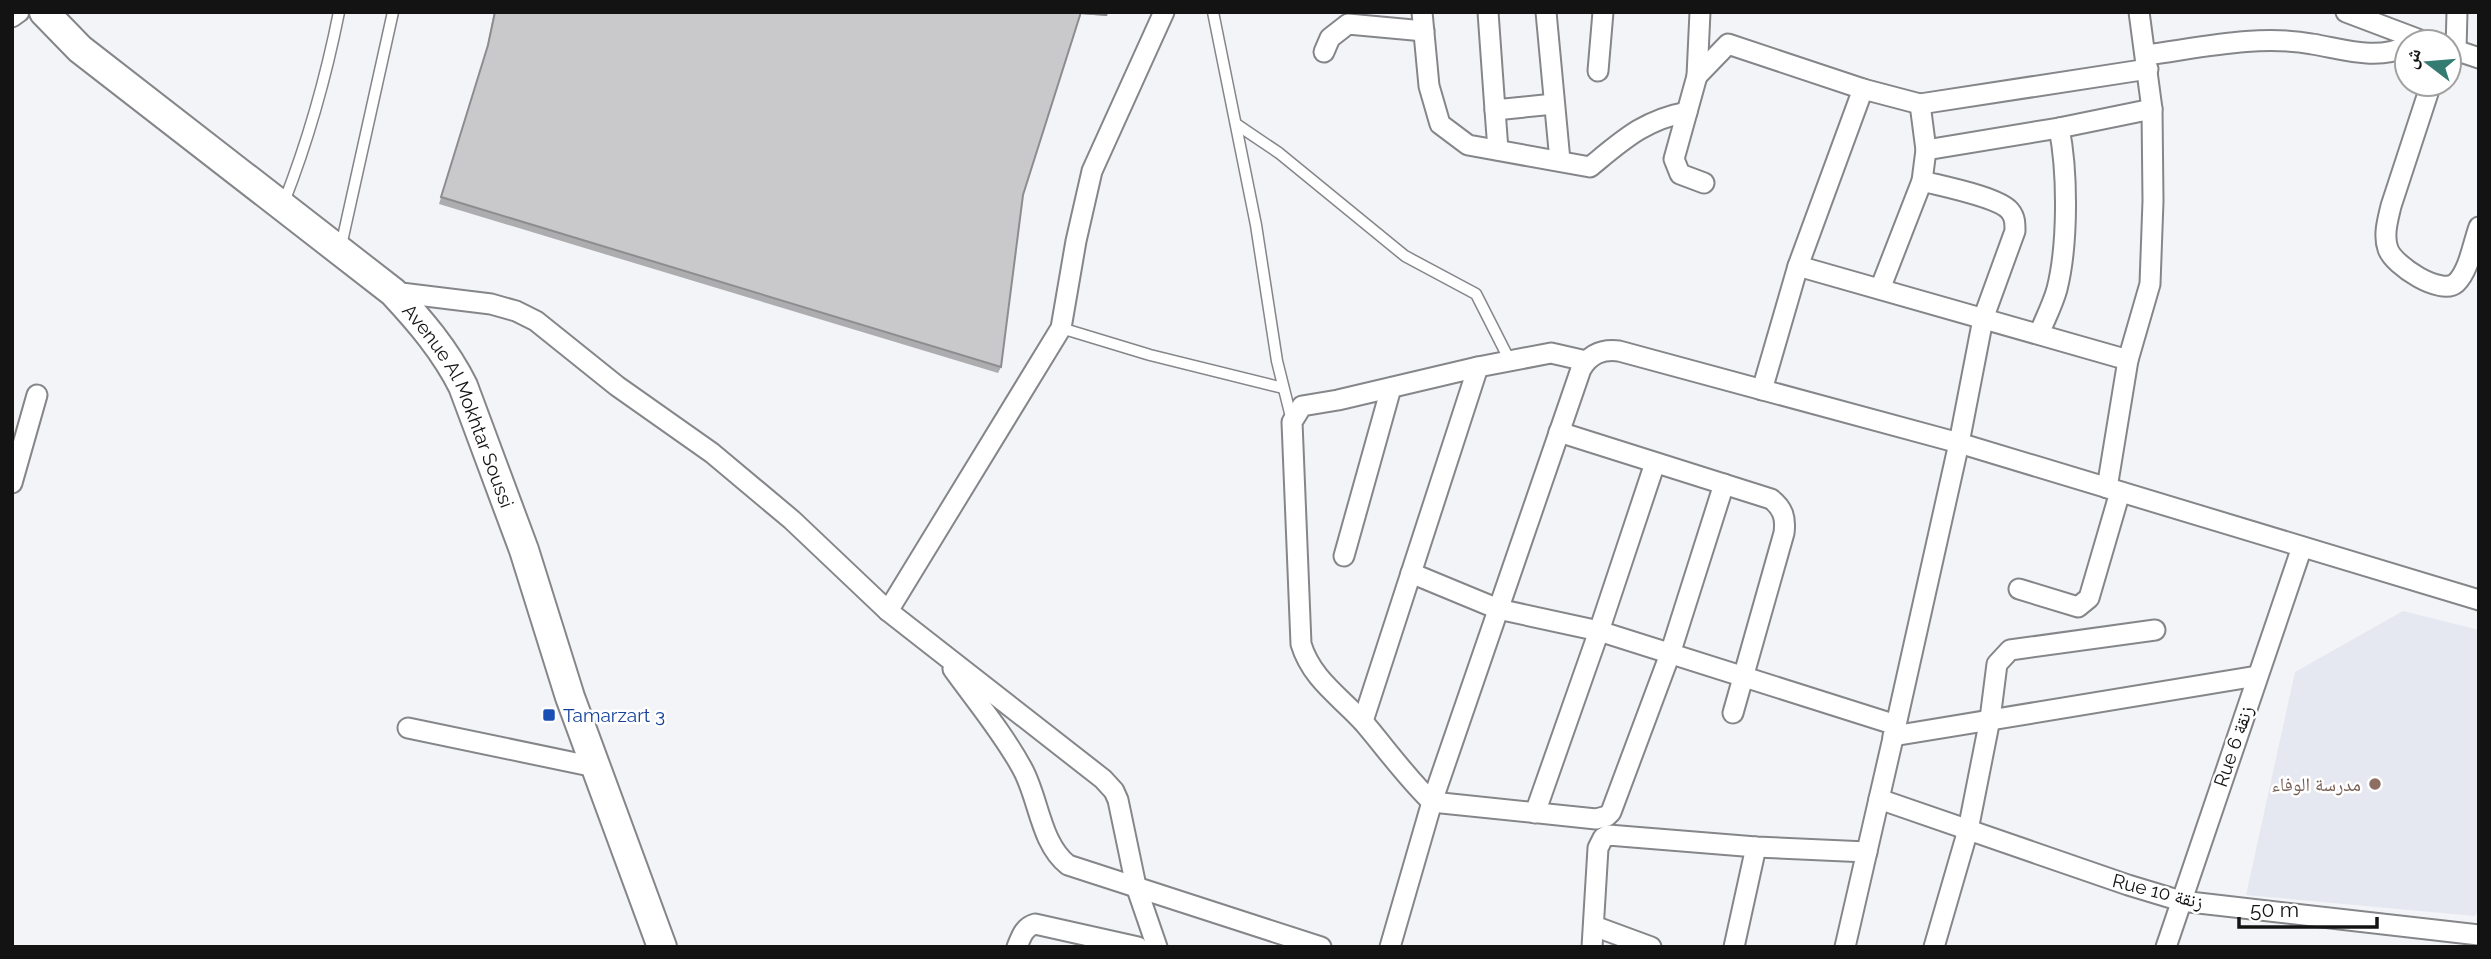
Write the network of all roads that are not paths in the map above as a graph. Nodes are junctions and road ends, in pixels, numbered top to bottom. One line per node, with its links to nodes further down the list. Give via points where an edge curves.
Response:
1 (19, 12): 13 (street)
2 (44, 12): 35 (street, Avenue Al Mokhtar Soussi, via 80,49)
3 (339, 12): 35 (lane, via 302,156)
4 (393, 12): 37 (lane)
5 (1164, 12): 42 (street, via 1092,171)
6 (1213, 12): 28 (lane)
7 (1488, 12): 26 (street)
8 (1546, 12): 23 (street)
9 (1603, 12): 19 (street)
10 (1700, 12): 20 (street)
11 (2139, 12): 18 (street)
12 (2346, 12): 15 (street)
13 (12, 17)
14 (1423, 22): 17 (street, via 1348,24 1330,38); 30 (street, via 1429,86 1440,124 1468,145)
15 (2393, 32)
16 (2393, 51): 18 (street, via 2243,42)
17 (1324, 52)
18 (2147, 62): 24 (street); 25 (street)
19 (1598, 71)
20 (1698, 76): 21 (street, via 1728,44); 27 (street)
21 (1863, 89): 24 (street); 38 (street)
22 (2426, 98): 36 (street, via 2391,205 2388,248 2410,272 2449,287 2462,274)
23 (1554, 104): 26 (street); 32 (street)
24 (1920, 104): 31 (street)
25 (2152, 109): 29 (street); 44 (street, via 2150,284)
26 (1495, 110): 30 (street)
27 (1687, 112): 32 (street, via 1661,117 1590,167); 34 (street, via 1674,159 1679,174)
28 (1236, 124): 45 (lane, via 1279,153 1405,256 1476,294); 48 (lane)
29 (2059, 128): 31 (street); 43 (street, via 2064,153 2062,246 2057,289)
30 (1498, 150): 32 (street)
31 (1926, 150): 33 (street)
32 (1560, 161)
33 (1922, 181): 39 (street); 41 (street, via 1997,202 2015,221)
34 (1704, 183)
35 (283, 206): 37 (street, Avenue Al Mokhtar Soussi)
36 (2479, 227)
37 (340, 250): 40 (street, Avenue Al Mokhtar Soussi)
38 (1798, 266): 39 (street); 50 (street)
39 (1880, 289): 41 (street)
40 (393, 292): 65 (street, via 491,304 536,321 712,453 792,520); 77 (street, Avenue Al Mokhtar Soussi, via 423,324 463,386 524,550)
41 (1983, 319): 43 (street); 54 (street)
42 (1060, 328): 48 (lane); 65 (street)
43 (2039, 334): 44 (street)
44 (2129, 360): 58 (street)
45 (1510, 361): 46 (street, via 1551,353); 47 (street)
46 (1586, 361): 50 (street, via 1601,351 1619,351); 53 (street)
47 (1478, 367): 49 (street); 61 (street)
48 (1283, 388): 52 (lane)
49 (1391, 388): 52 (street, via 1302,406); 60 (street)
50 (1762, 390): 54 (street)
51 (37, 395): 56 (street)
52 (1292, 422): 74 (street, via 1301,644 1315,676)
53 (1559, 432): 55 (street); 64 (street)
54 (1959, 443): 58 (street); 76 (street)
55 (1655, 463): 57 (street); 67 (street)
56 (12, 483)
57 (1724, 484): 69 (street); 71 (street, via 1770,499 1784,516 1784,533)
58 (2113, 490): 59 (street); 62 (street, via 2090,598 2078,607)
59 (2302, 547): 63 (street); 70 (street, Rue 6 زنقة)
60 (1344, 556)
61 (1411, 573): 64 (street); 74 (street)
62 (2019, 589)
63 (2479, 600)
64 (1498, 609): 67 (street); 79 (street)
65 (888, 611): 68 (street)
66 (2155, 630): 73 (street, via 2010,650 1997,664)
67 (1599, 631): 69 (street); 80 (street)
68 (939, 649): 84 (street, via 1114,791); 84 (street, via 1028,778 1057,857 1068,865)
69 (1670, 654): 71 (street); 80 (street, via 1611,812 1596,819)
70 (2257, 676): 73 (street); 85 (street, Rue 6 زنقة)
71 (1744, 678): 72 (street); 76 (street)
72 (1733, 713)
73 (1990, 719): 76 (street); 81 (street)
74 (1363, 721): 79 (street)
75 (408, 728): 77 (street)
76 (1895, 730): 78 (street)
77 (595, 767): 88 (street, Avenue Al Mokhtar Soussi)
78 (1879, 799): 81 (street, Rue 10 زنقة); 83 (street)
79 (1433, 802): 80 (street); 93 (street)
80 (1535, 813)
81 (1968, 830): 85 (street, Rue 10 زنقة); 98 (street)
82 (1756, 847): 83 (street); 86 (street, via 1608,835 1598,848); 96 (street)
83 (1867, 852): 97 (street)
84 (1136, 886): 91 (street); 92 (street)
85 (2181, 901): 87 (street, Rue 10 زنقة); 99 (street, Rue 6 زنقة)
86 (1594, 926): 94 (street); 95 (street)
87 (2470, 938)
88 (662, 947)
89 (1017, 947): 90 (street, via 1021,935 1035,925)
90 (1138, 947)
91 (1157, 947)
92 (1321, 947)
93 (1390, 947)
94 (1592, 947)
95 (1651, 947)
96 (1734, 947)
97 (1845, 947)
98 (1934, 947)
99 (2166, 947)

